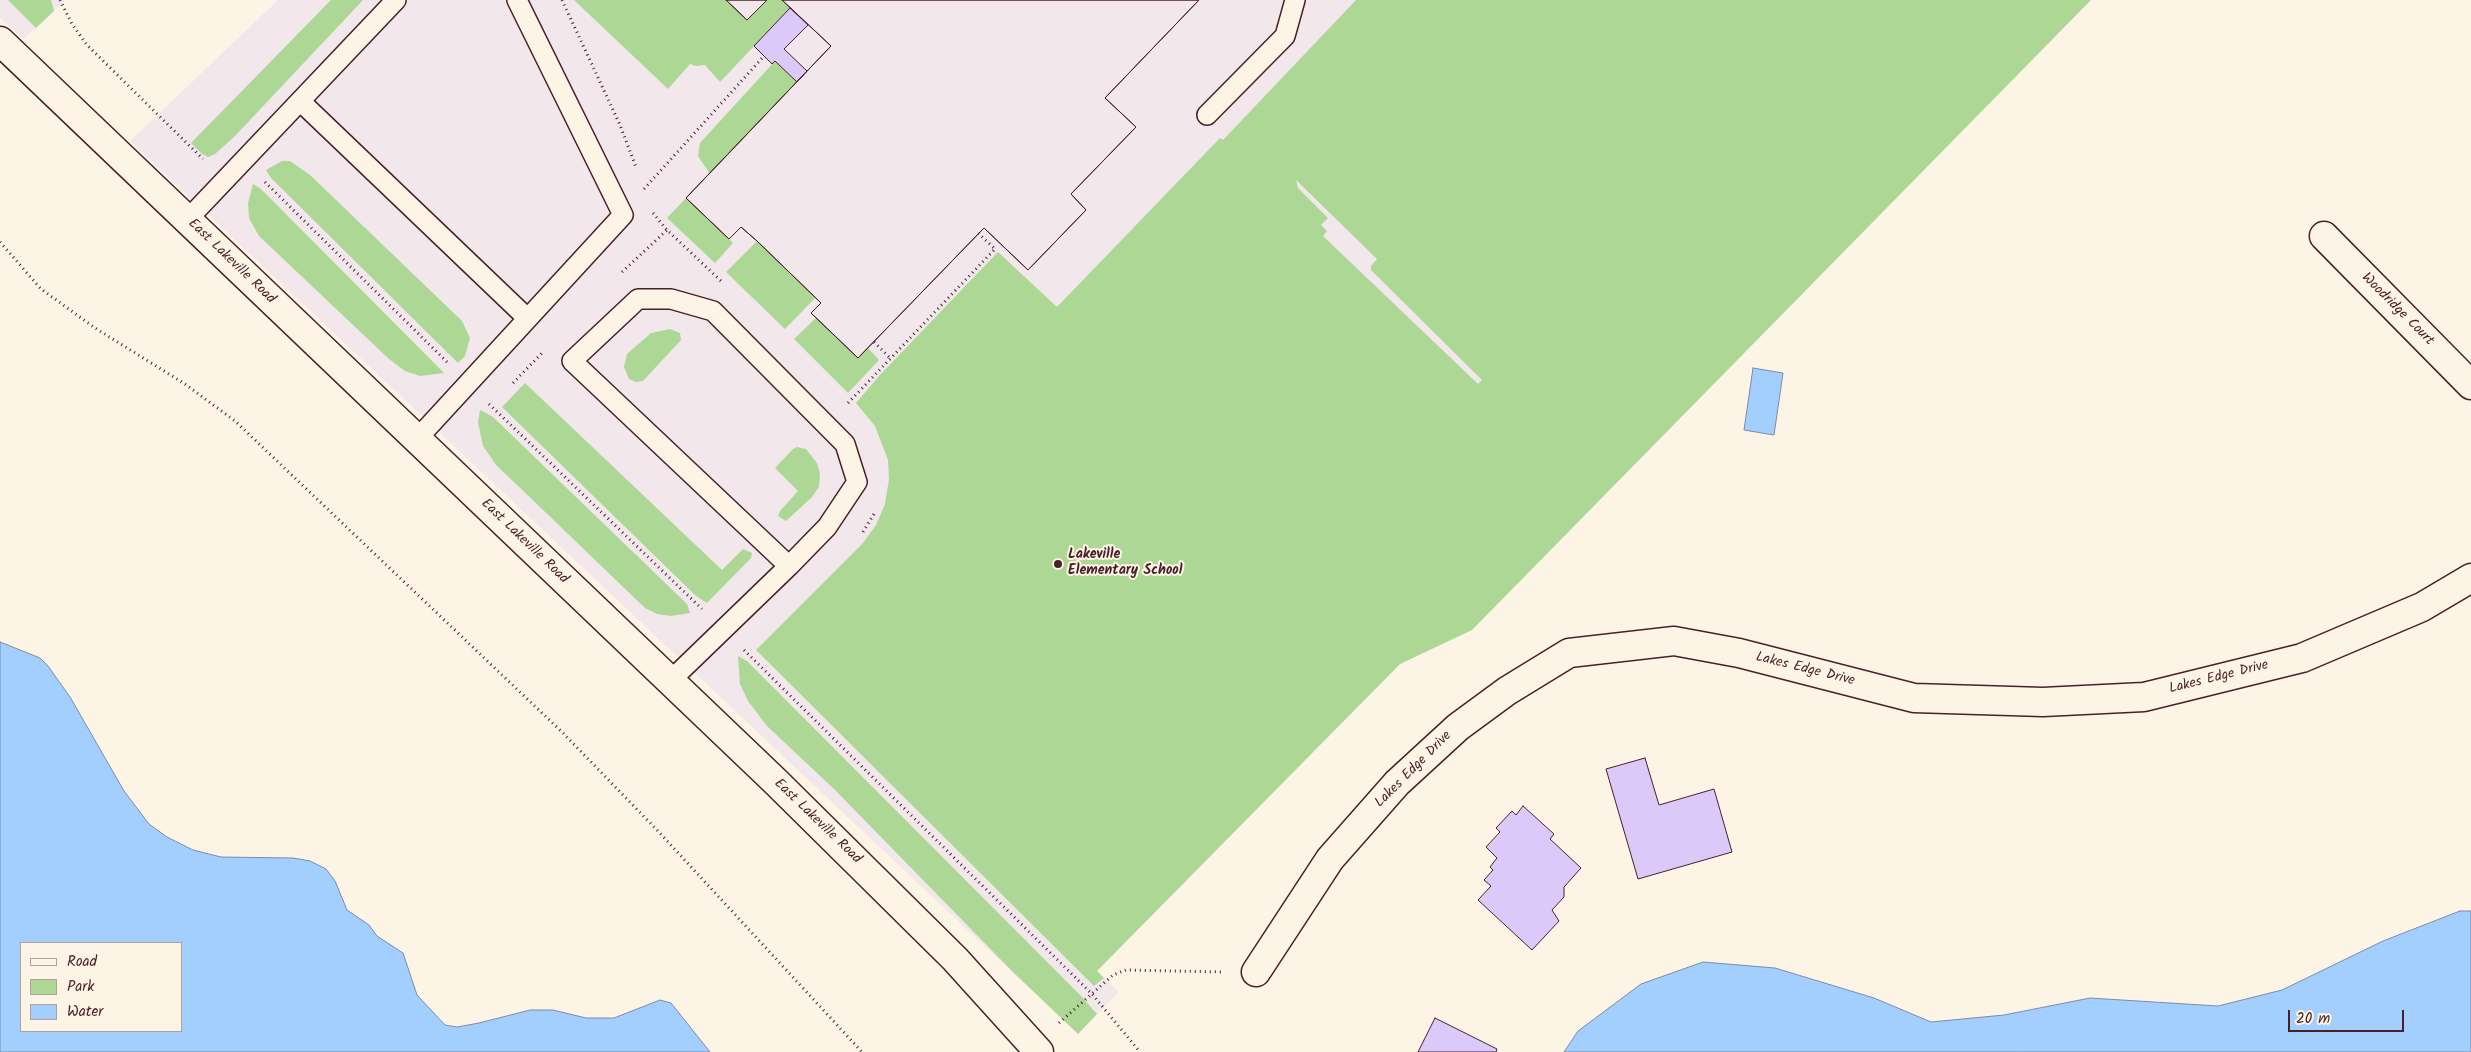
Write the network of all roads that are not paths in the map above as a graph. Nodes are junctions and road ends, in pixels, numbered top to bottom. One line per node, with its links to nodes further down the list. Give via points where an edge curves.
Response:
1 (396, 0): 5 (lane)
2 (517, 0): 9 (lane, via 623,214)
3 (1295, 0): 6 (lane, via 1285,36)
4 (0, 41): 7 (street, East Lakeville Road)
5 (300, 101): 7 (lane); 9 (lane)
6 (1207, 115)
7 (187, 220): 11 (street, East Lakeville Road)
8 (2324, 236): 10 (street, Woodridge Court)
9 (527, 318): 11 (lane)
10 (2471, 385)
11 (417, 439): 14 (street, East Lakeville Road)
12 (789, 566): 12 (lane, via 827,527 857,482 845,444 712,310 671,299 638,299 572,361); 14 (lane)
13 (2471, 578): 15 (street, Lakes Edge Drive, via 2422,606 2302,658 2144,697 2043,702 1914,698 1739,652 1674,642 1569,653 1507,691 1458,727 1397,783 1330,859)
14 (670, 682): 16 (street, East Lakeville Road, via 955,958)
15 (1256, 972)
16 (1037, 1049)

